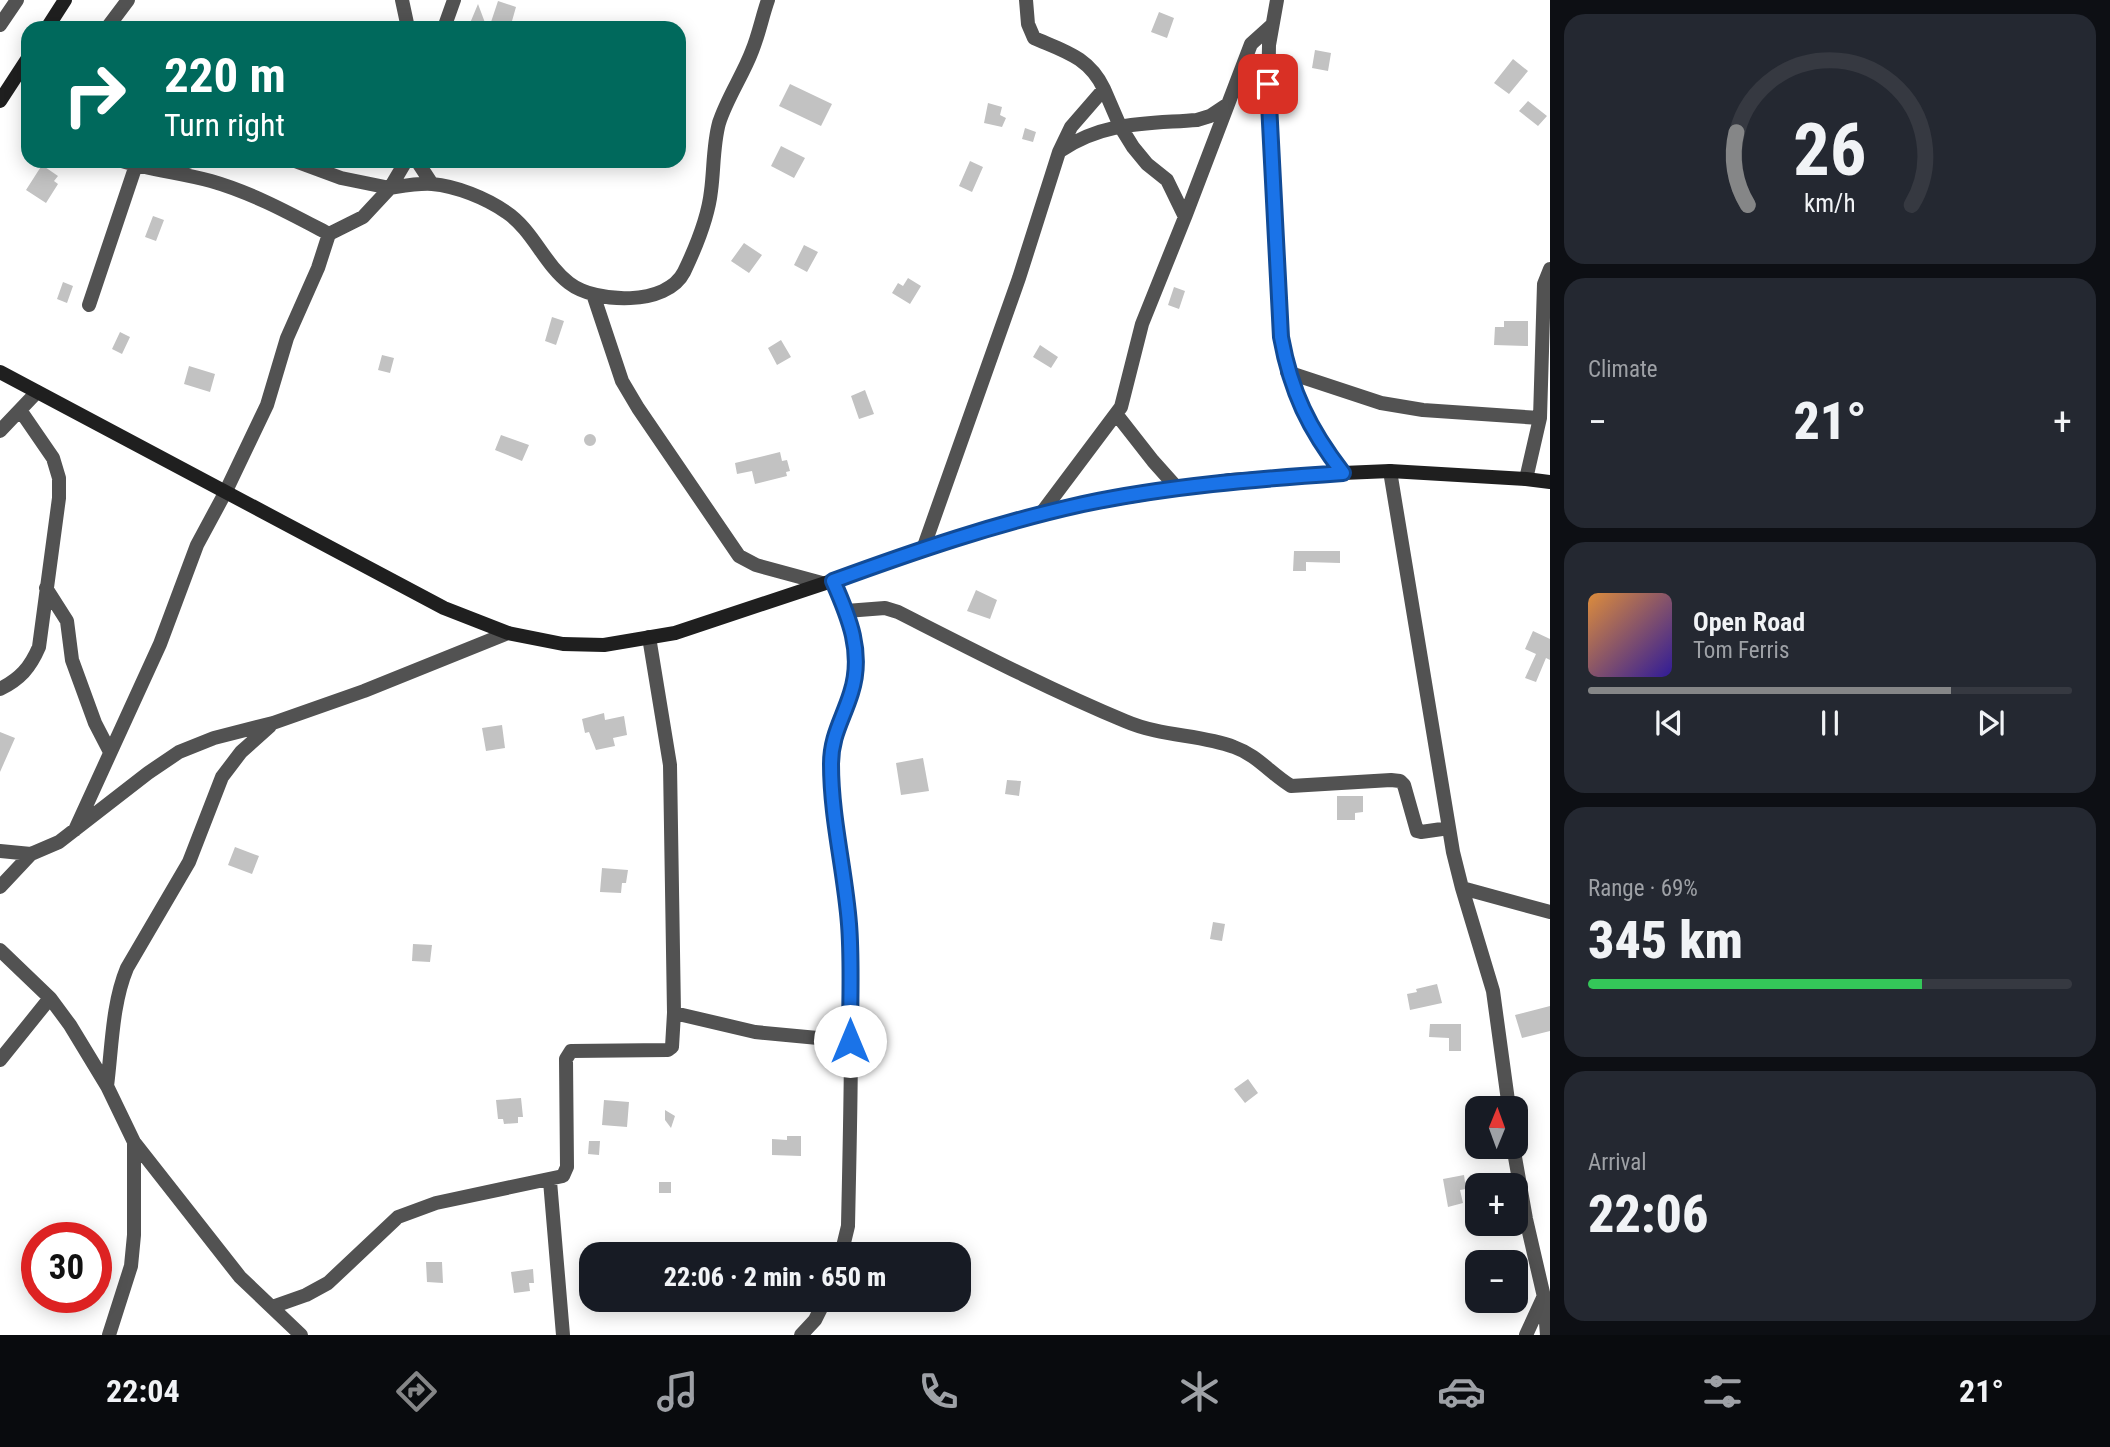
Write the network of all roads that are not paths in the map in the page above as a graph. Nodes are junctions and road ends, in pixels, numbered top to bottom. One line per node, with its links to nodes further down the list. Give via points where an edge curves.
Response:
1 (17, 0): 13 (street)
2 (65, 0): 9 (street)
3 (128, 0): 10 (street)
4 (402, 0): 11 (street)
5 (454, 0): 12 (street)
6 (768, 0): 33 (street, via 752,51 720,121 709,205 683,274 676,284 640,298)
7 (1026, 0): 16 (street, via 1034,38 1082,61 1096,72)
8 (1277, 0): 14 (street)
9 (52, 21)
10 (112, 21)
11 (406, 21)
12 (446, 21)
13 (0, 25)
14 (1271, 26): 18 (street, via 1251,44); 36 (street, via 1272,180)
15 (21, 69): 17 (street)
16 (1104, 89): 19 (street); 20 (street, via 1071,127)
17 (0, 101)
18 (1230, 102): 19 (street, via 1197,120); 30 (street)
19 (1120, 126): 20 (street, via 1091,133); 30 (street, via 1139,155 1167,180)
20 (1059, 152): 49 (street)
21 (128, 168): 34 (street)
22 (158, 168): 27 (street)
23 (167, 168): 27 (street)
24 (314, 168): 29 (street)
25 (402, 168): 29 (street)
26 (422, 168): 28 (street)
27 (164, 169): 31 (street, via 247,194)
28 (432, 184): 29 (street); 33 (street, via 471,194 505,211 521,224 567,282)
29 (390, 188): 31 (street, via 363,217)
30 (1185, 217): 39 (street, via 1142,324)
31 (329, 234): 47 (street, via 287,338 267,405)
32 (1550, 269): 40 (street, via 1544,284)
33 (593, 294): 50 (street, via 622,381 739,556 756,565)
34 (89, 305)
35 (0, 372): 37 (street)
36 (1287, 372): 40 (street, via 1381,403); 43 (street, via 1312,430)
37 (37, 392): 38 (street); 47 (street)
38 (20, 410): 41 (street); 51 (street, via 54,458 59,478)
39 (1117, 415): 46 (street); 48 (street)
40 (1540, 418): 44 (street)
41 (0, 431)
42 (1390, 471): 43 (street); 44 (street); 58 (street)
43 (1343, 473): 46 (street, via 1231,480)
44 (1526, 479): 45 (street)
45 (1548, 482)
46 (1178, 489): 48 (street)
47 (225, 493): 53 (street, via 444,608); 57 (street, via 197,545 160,644)
48 (1040, 515): 49 (street)
49 (923, 549): 50 (street)
50 (827, 582): 52 (street); 54 (street)
51 (46, 588): 55 (street, via 39,647 31,666 15,682); 57 (street, via 67,621 72,660 94,723)
52 (846, 611): 58 (street, via 885,608 898,612 1126,722 1239,748 1292,786 1400,782 1417,831); 68 (street, via 857,657 831,762 849,925)
53 (508, 633): 54 (street, via 564,645 604,645); 56 (street)
54 (649, 637): 67 (street, via 670,765)
55 (0, 688)
56 (273, 723): 59 (street, via 179,752); 70 (street, via 222,777 189,862 127,968 121,982)
57 (110, 751): 59 (street)
58 (1449, 828): 63 (street)
59 (75, 830): 61 (street)
60 (0, 851): 61 (street)
61 (31, 853): 62 (street)
62 (0, 887)
63 (1462, 888): 64 (street); 71 (street, via 1493,991)
64 (1550, 912)
65 (0, 950): 66 (street)
66 (50, 998): 69 (street); 70 (street)
67 (674, 1013): 68 (street, via 755,1032); 74 (street, via 673,1044 668,1050 569,1053 567,1173)
68 (850, 1041): 75 (street)
69 (0, 1060)
70 (107, 1086): 72 (street)
71 (1507, 1096)
72 (134, 1142): 77 (street, via 240,1277); 79 (street, via 131,1266)
73 (1515, 1159): 76 (street)
74 (550, 1181): 77 (street, via 436,1203 398,1217 328,1283); 81 (street)
75 (844, 1242)
76 (1544, 1297): 83 (street); 84 (street)
77 (272, 1307): 80 (street)
78 (819, 1312): 82 (street)
79 (109, 1335)
80 (301, 1335)
81 (563, 1335)
82 (801, 1335)
83 (1526, 1335)
84 (1546, 1335)

